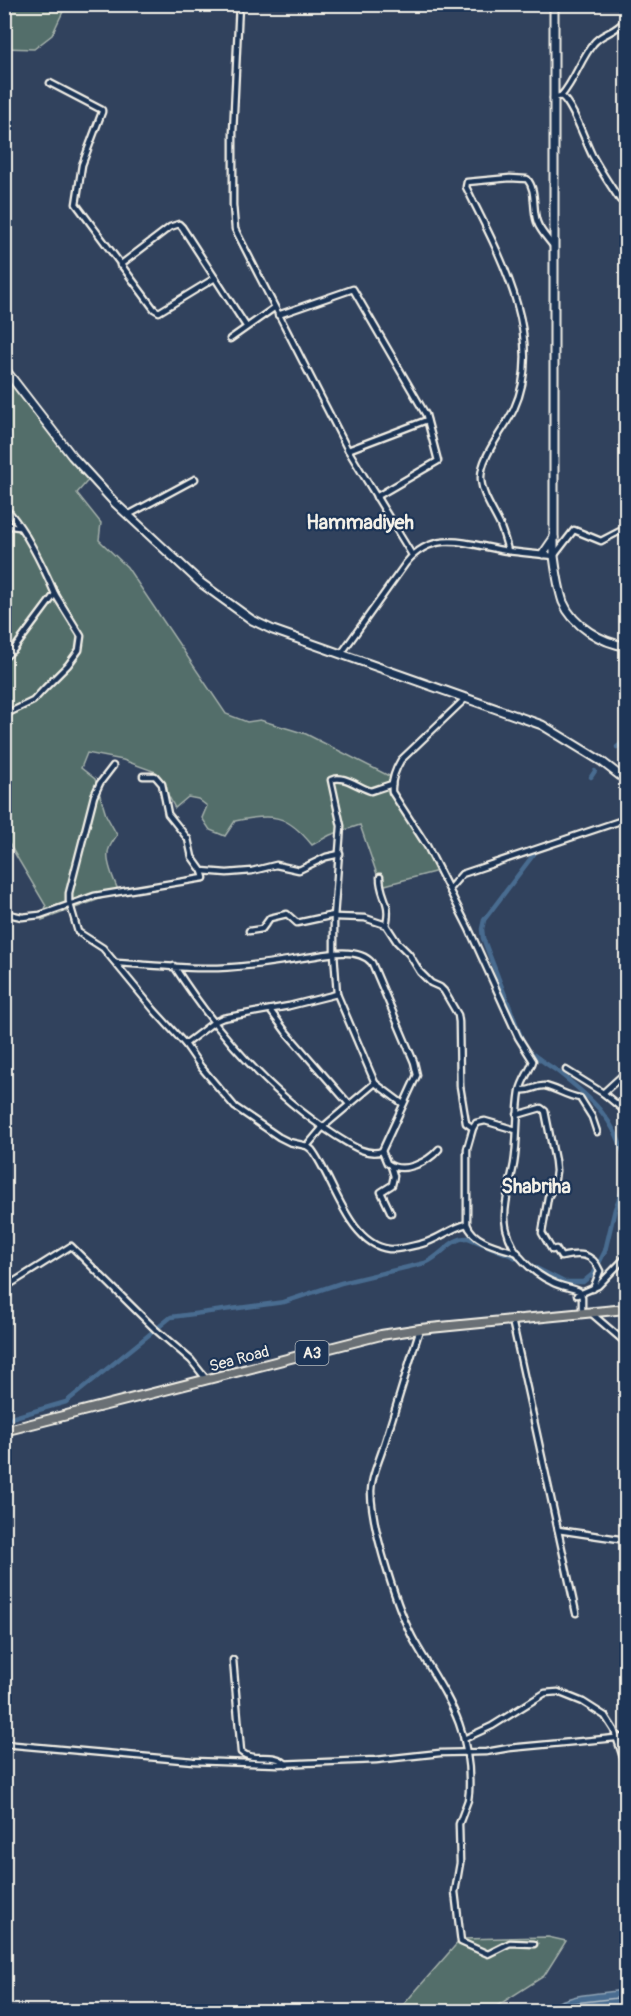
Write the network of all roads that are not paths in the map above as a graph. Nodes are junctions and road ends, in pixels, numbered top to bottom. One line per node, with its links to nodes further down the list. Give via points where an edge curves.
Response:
1 (239, 4): 10 (street, via 233,133 234,221)
2 (554, 4): 5 (main road)
3 (627, 19): 5 (street, via 614,32 593,43 573,79)
4 (50, 83): 8 (street, via 102,110 82,165 76,204)
5 (557, 97): 6 (street, via 567,102 607,181 620,200); 7 (main road)
6 (627, 200)
7 (554, 247): 24 (main road); 25 (street, via 539,228 531,185 526,179 467,182 513,291 523,339 523,380 515,408 481,473 483,490)
8 (120, 264): 9 (street, via 157,312); 9 (street, via 179,224)
9 (215, 278): 12 (street)
10 (274, 308): 11 (street); 12 (street)
11 (278, 315): 15 (street, via 353,289); 16 (street)
12 (246, 326): 13 (street)
13 (230, 339)
14 (4, 368): 20 (main road, via 72,456)
15 (427, 420): 16 (street); 18 (street, via 438,460)
16 (348, 450): 18 (street)
17 (195, 479): 20 (street)
18 (376, 497): 27 (street)
19 (4, 513): 22 (street, via 9,513)
20 (128, 515): 31 (main road, via 201,583 252,620)
21 (4, 522): 22 (street)
22 (19, 527): 29 (street)
23 (627, 528): 28 (street, via 601,541 574,530)
24 (555, 536): 26 (main road); 28 (main road)
25 (508, 551): 26 (street); 27 (street, via 450,541 432,543)
26 (543, 554): 28 (street)
27 (412, 555): 31 (street)
28 (554, 556): 30 (main road, via 569,612 598,637)
29 (55, 594): 32 (street); 34 (street, via 81,636 79,650 33,701)
30 (627, 646)
31 (340, 654): 33 (main road)
32 (4, 658)
33 (467, 697): 37 (main road, via 542,724); 38 (street, via 401,760)
34 (4, 715)
35 (113, 766): 44 (street, via 94,796 69,893)
36 (143, 776): 41 (street, via 155,776 162,784 168,814 188,838 192,857)
37 (623, 778)
38 (392, 784): 40 (street, via 371,790 343,778 331,780 341,826); 43 (street, via 395,798 427,846)
39 (627, 819): 43 (street, via 462,874)
40 (340, 854): 41 (street, via 299,870 276,865 252,871); 46 (street)
41 (202, 871): 44 (street, via 204,878 104,894)
42 (381, 877): 47 (street, via 389,911)
43 (449, 889): 59 (street, via 522,1046 533,1061)
44 (70, 905): 45 (street, via 40,915); 50 (street, via 78,932 97,942)
45 (4, 913)
46 (334, 916): 47 (street, via 365,918); 48 (street, via 297,923 287,914 279,915 270,918 262,929); 49 (street)
47 (386, 925): 66 (street, via 423,975 444,991 458,1015 464,1120)
48 (249, 931)
49 (334, 953): 51 (street, via 246,966); 52 (street); 62 (street, via 363,956 372,963 417,1071)
50 (116, 963): 51 (street); 55 (street)
51 (174, 966): 54 (street)
52 (337, 994): 53 (street); 58 (street)
53 (270, 1010): 54 (street); 61 (street)
54 (214, 1022): 55 (street); 65 (street, via 260,1077)
55 (185, 1044): 69 (street, via 235,1107 279,1137)
56 (566, 1070): 60 (street)
57 (627, 1072): 60 (street)
58 (375, 1083): 61 (street); 62 (street)
59 (520, 1090): 64 (street); 68 (street, via 543,1086 580,1098)
60 (603, 1093): 63 (street)
61 (349, 1104): 65 (street)
62 (403, 1104): 71 (street)
63 (627, 1112)
64 (517, 1115): 67 (street); 78 (street, via 541,1108 545,1111 556,1171 543,1235 561,1257 587,1255 599,1267)
65 (322, 1127): 69 (street); 71 (street, via 370,1153)
66 (473, 1128): 67 (street, via 485,1121); 74 (street, via 467,1149)
67 (516, 1130): 75 (street, via 504,1223)
68 (597, 1132)
69 (307, 1146): 74 (street, via 353,1226 378,1246 389,1249 433,1241)
70 (439, 1149): 72 (street, via 422,1163)
71 (382, 1150): 72 (street)
72 (391, 1166): 73 (street, via 392,1185 381,1192)
73 (391, 1213)
74 (467, 1224): 75 (street, via 477,1238)
75 (518, 1253): 79 (street, via 545,1279)
76 (627, 1257): 78 (street)
77 (4, 1288): 86 (street, via 71,1246 191,1360)
78 (592, 1290): 79 (street)
79 (579, 1294): 80 (street)
80 (581, 1309): 82 (highway, Sea Road / A3); 83 (highway, Sea Road / A3)
81 (627, 1309): 82 (highway, Sea Road / A3)
82 (591, 1313): 85 (street)
83 (512, 1320): 84 (highway, Sea Road / A3); 88 (street)
84 (420, 1329): 86 (highway, Sea Road / A3); 93 (street, via 371,1495 379,1536 406,1624 447,1696)
85 (627, 1343)
86 (207, 1381): 87 (highway, Sea Road / A3)
87 (4, 1431)
88 (558, 1530): 89 (street); 90 (street)
89 (627, 1540)
90 (576, 1613)
91 (232, 1660): 97 (street, via 241,1752 278,1758)
92 (627, 1737): 94 (street)
93 (464, 1738): 94 (street, via 554,1691 605,1716); 96 (street)
94 (617, 1738): 96 (street); 98 (street)
95 (4, 1744): 97 (street, via 193,1761)
96 (466, 1752): 97 (street); 99 (street, via 469,1792 459,1824 460,1863 455,1892 461,1942 488,1954 510,1943)
97 (286, 1764)
98 (627, 1766)
99 (534, 1944)

